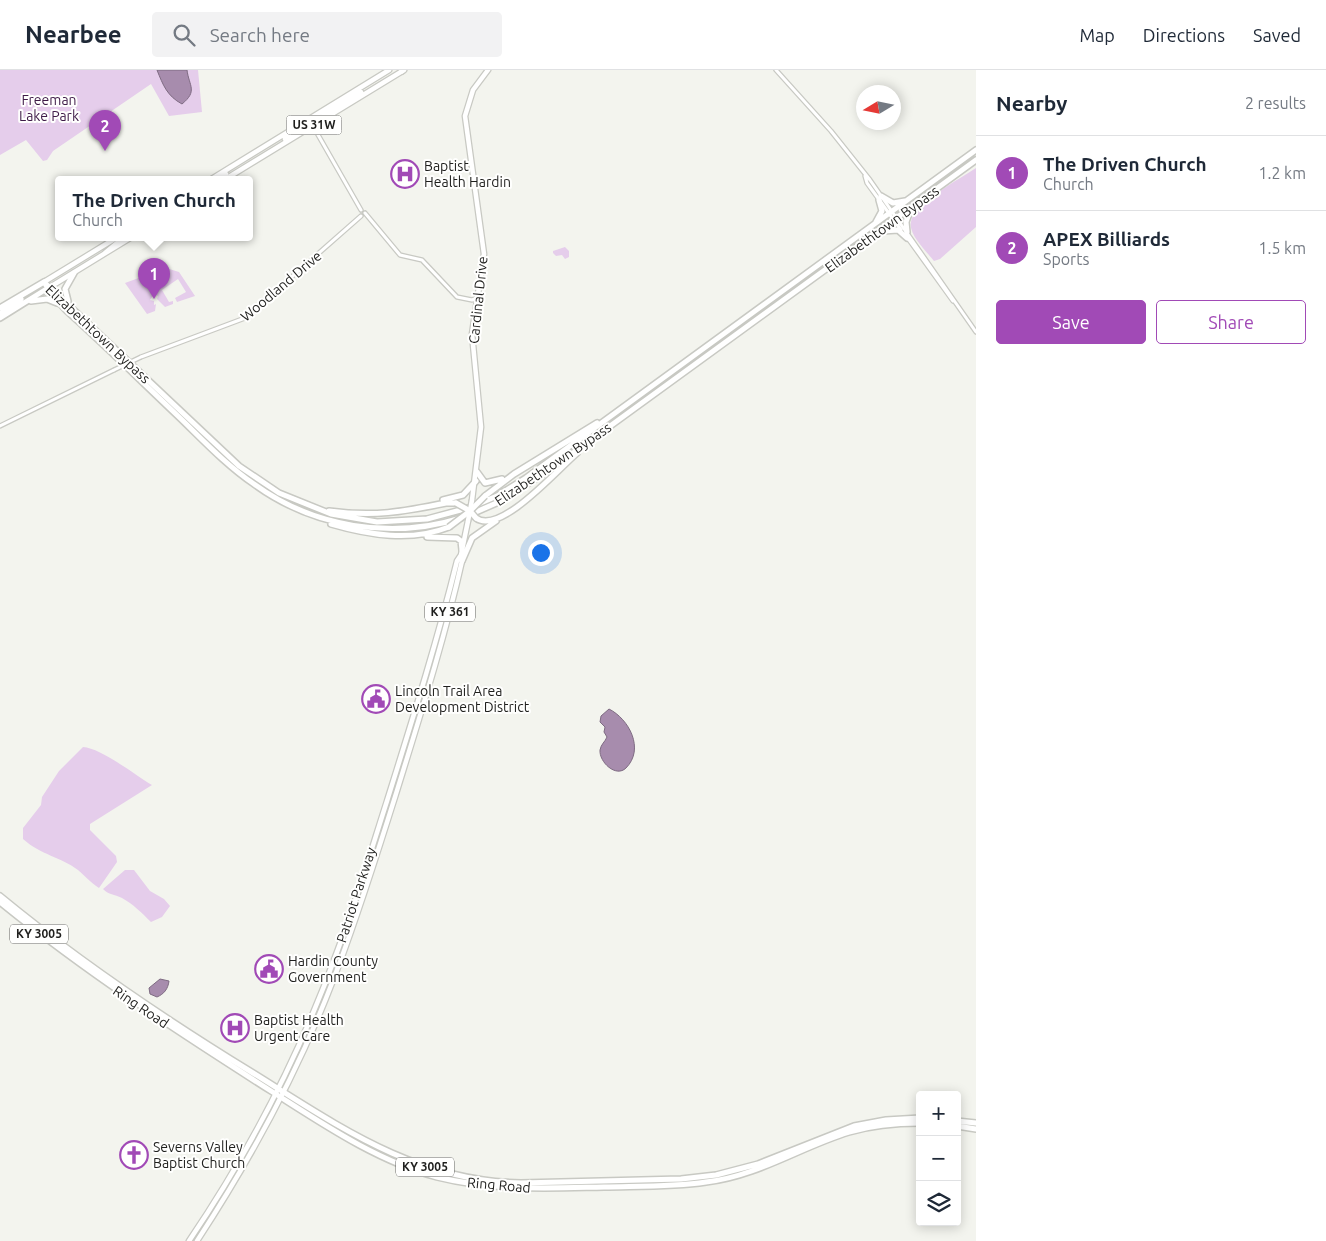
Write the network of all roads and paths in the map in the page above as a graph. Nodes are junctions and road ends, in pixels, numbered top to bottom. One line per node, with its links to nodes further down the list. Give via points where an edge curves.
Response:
1 (403, 70): 5 (main road, US 31W)
2 (488, 70): 36 (main road, Cardinal Drive, via 469,99 466,125 484,254)
3 (776, 70): 16 (street, via 830,131)
4 (385, 72): 5 (main road, via 385,79); 6 (main road, US 31W); 7 (main road, via 382,78)
5 (360, 98): 7 (main road, US 31W)
6 (307, 121): 9 (main road, US 31W); 11 (main road, via 305,127)
7 (312, 126): 11 (main road, US 31W); 18 (street)
8 (976, 150): 15 (highway, Elizabethtown Bypass)
9 (253, 154): 12 (main road, US 31W); 13 (main road)
10 (976, 160): 17 (highway, Elizabethtown Bypass)
11 (248, 166): 14 (main road, US 31W)
12 (218, 176)
13 (223, 176)
14 (231, 176)
15 (917, 195): 16 (highway, via 897,203); 19 (highway, Elizabethtown Bypass)
16 (880, 198): 19 (street); 23 (highway, via 881,215)
17 (921, 201): 22 (highway, Elizabethtown Bypass); 24 (highway, via 908,215)
18 (361, 210)
19 (892, 213): 22 (street); 23 (highway, Elizabethtown Bypass)
20 (365, 214): 36 (street, via 397,253 422,260 457,298)
21 (361, 216): 47 (street, Woodland Drive, bridge, via 245,318 231,326 141,357)
22 (896, 219): 24 (street); 25 (highway, Elizabethtown Bypass); 26 (street)
23 (871, 228): 46 (highway, Elizabethtown Bypass)
24 (907, 232): 41 (street)
25 (875, 234): 26 (highway, via 894,229); 45 (highway, Elizabethtown Bypass)
26 (907, 238): 41 (street)
27 (111, 241): 30 (main road)
28 (118, 241): 31 (main road)
29 (124, 241): 31 (main road)
30 (100, 248): 32 (main road, via 96,256); 33 (main road)
31 (104, 254): 32 (main road)
32 (74, 272): 34 (main road); 39 (highway, via 65,292)
33 (44, 282): 34 (highway, Elizabethtown Bypass); 35 (highway)
34 (49, 288): 37 (highway); 39 (highway, Elizabethtown Bypass); 40 (highway, Elizabethtown Bypass)
35 (26, 293): 38 (highway); 42 (highway)
36 (477, 298): 48 (main road, Cardinal Drive / KY 361, via 472,334 481,436)
37 (26, 302): 40 (highway, via 47,299); 43 (highway)
38 (0, 308)
39 (74, 309): 54 (highway, Elizabethtown Bypass, via 239,466 279,493)
40 (68, 311): 56 (highway, Elizabethtown Bypass, via 240,474)
41 (963, 313): 44 (street)
42 (0, 314)
43 (0, 318)
44 (976, 332)
45 (636, 407): 52 (highway); 56 (highway, Elizabethtown Bypass, via 511,495 462,517 423,526 383,528 343,524)
46 (621, 409): 49 (highway); 54 (highway, Elizabethtown Bypass, via 511,488 450,514 416,521 377,522 345,518)
47 (0, 426)
48 (477, 472): 49 (highway, via 485,482); 50 (main road, Cardinal Drive / KY 361)
49 (514, 474): 55 (highway, bridge)
50 (476, 481): 51 (main road, Cardinal Drive / KY 361); 53 (highway, via 463,495)
51 (472, 500): 55 (main road, Patriot Parkway / KY 361, bridge)
52 (522, 503): 55 (highway, bridge, via 486,522); 58 (highway, via 475,535)
53 (425, 507): 54 (highway, via 366,515); 55 (highway, bridge, via 446,502)
54 (315, 509)
55 (470, 511): 57 (highway, bridge, via 449,527 434,533); 58 (main road, Patriot Parkway / KY 361, bridge)
56 (305, 512): 57 (highway, via 344,528)
57 (402, 536): 58 (highway, via 450,536 461,542)
58 (462, 556): 61 (main road, Patriot Parkway / KY 361, via 442,644 362,900 331,985)
59 (0, 896): 61 (highway, Ring Road / KY 3005, via 61,946 131,996)
60 (0, 902): 61 (highway, Ring Road / KY 3005, via 86,969 199,1046)
61 (280, 1093): 62 (highway, Ring Road / KY 3005, via 363,1140 411,1162 471,1179 513,1183 707,1177 758,1164 854,1126); 64 (highway, Ring Road / KY 3005, via 363,1146 396,1162 453,1180 516,1188 714,1181 769,1166 849,1132 880,1125); 68 (main road, Patriot Parkway / KY 361); 69 (main road, Patriot Parkway / KY 361, via 244,1166)
62 (916, 1118)
63 (961, 1121): 65 (highway)
64 (916, 1123)
65 (976, 1123)
66 (961, 1126): 67 (highway)
67 (976, 1128)
68 (189, 1241)
69 (197, 1241)

